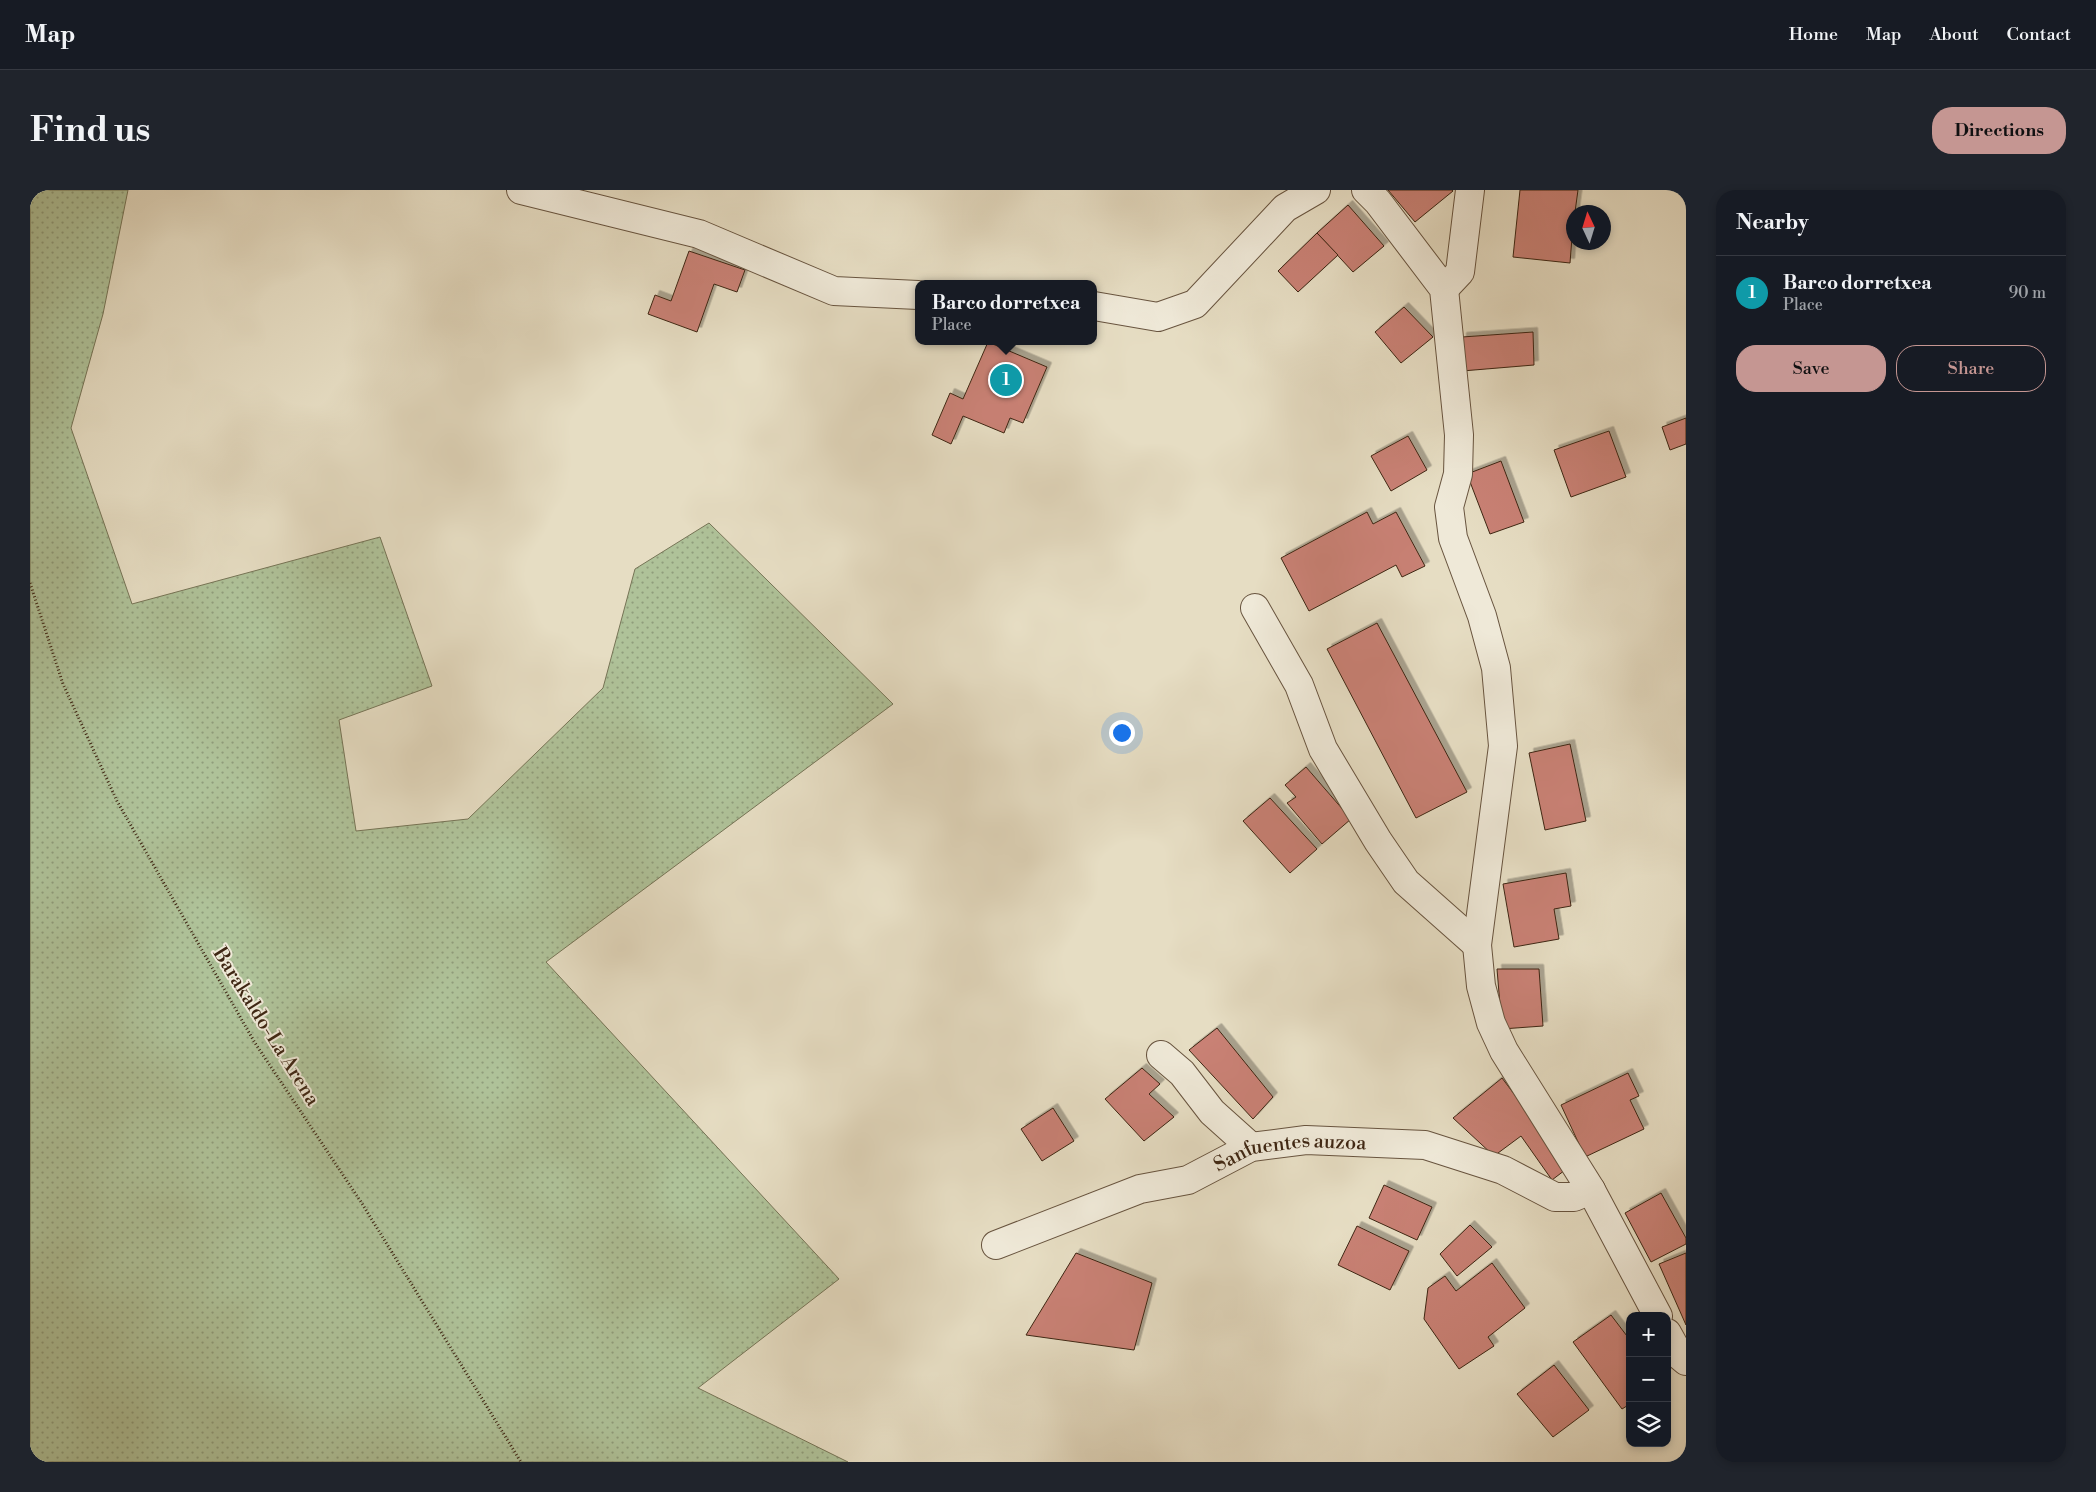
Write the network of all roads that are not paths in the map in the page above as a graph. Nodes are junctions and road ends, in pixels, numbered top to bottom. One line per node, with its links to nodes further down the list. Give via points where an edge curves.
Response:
1 (521, 190): 6 (street, via 699,234 834,291)
2 (1316, 190): 7 (street, via 1285,208 1195,304 1158,318)
3 (1366, 190): 5 (street)
4 (1470, 190): 5 (street, via 1460,272)
5 (1444, 289): 9 (street, via 1459,436 1458,474 1449,507 1453,538 1482,616 1496,668 1502,716 1503,746)
6 (915, 295)
7 (1097, 307)
8 (1255, 608): 9 (street, via 1299,685 1323,749 1378,841 1406,882)
9 (1477, 945): 12 (street, via 1481,986 1491,1023 1504,1051)
10 (1162, 1055): 11 (street, via 1182,1073 1212,1112)
11 (1251, 1147): 12 (street, Sanfuentes auzoa, via 1306,1140 1425,1144 1503,1170 1555,1197 1574,1197); 13 (street, Sanfuentes auzoa, via 1188,1180 1140,1189)
12 (1590, 1190): 14 (street)
13 (996, 1245)
14 (1656, 1312)
15 (1671, 1340): 16 (street)
16 (1686, 1361)

